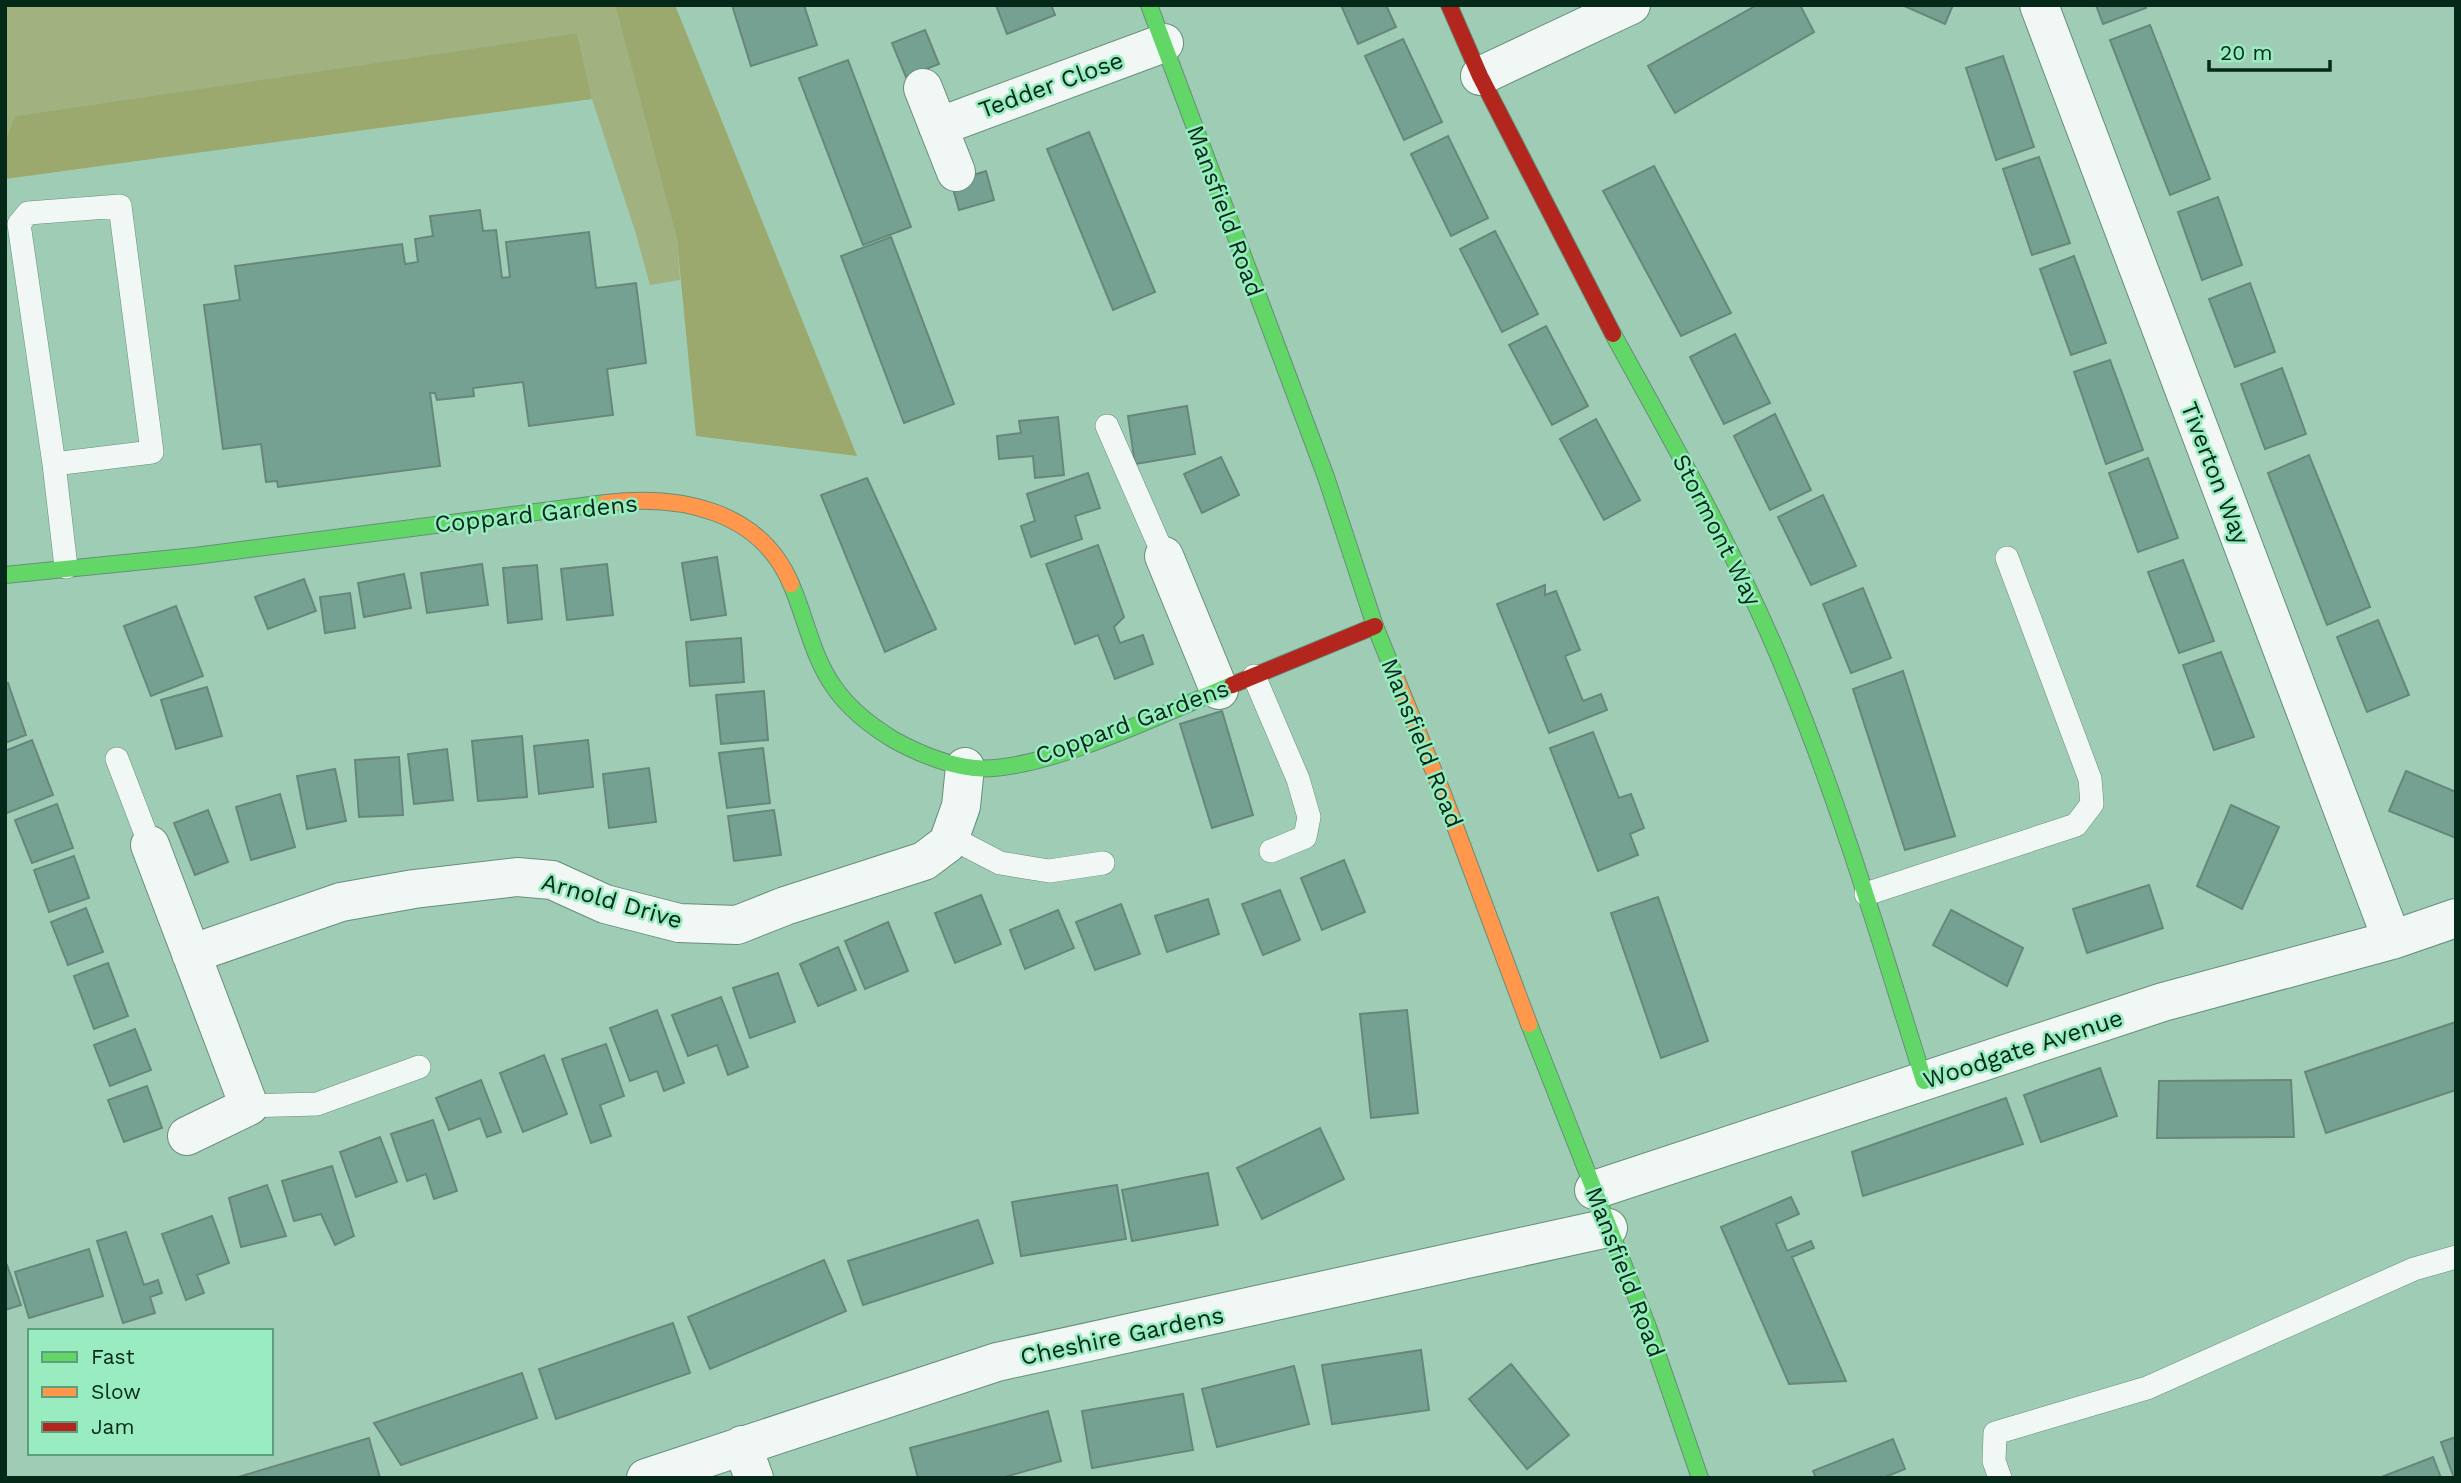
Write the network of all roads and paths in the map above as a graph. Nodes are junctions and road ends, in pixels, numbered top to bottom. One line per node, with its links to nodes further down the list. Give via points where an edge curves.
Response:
1 (1149, 5): 5 (street, Mansfield Road)
2 (1449, 5): 6 (street, Stormont Way)
3 (1631, 5): 6 (street)
4 (2039, 5): 27 (street, Tiverton Way)
5 (1164, 43): 8 (street, Tedder Close); 16 (street, Mansfield Road, via 1326,477)
6 (1480, 76): 25 (street, Stormont Way, via 1744,578 1834,797)
7 (923, 88): 8 (street)
8 (938, 127): 9 (street)
9 (956, 172)
10 (1107, 426): 12 (lane)
11 (54, 464): 11 (lane, via 19,224 28,212 120,206 152,452); 14 (lane)
12 (1164, 556): 18 (street)
13 (2007, 558): 25 (lane, via 2090,779 2092,804 2076,825)
14 (66, 567): 15 (street, Coppard Gardens); 20 (street, Coppard Gardens, via 195,556 624,501 691,504 731,518 756,534 779,558 796,593 818,661 837,692 865,722 891,740)
15 (5, 575)
16 (1375, 626): 17 (street, Coppard Gardens); 33 (street, Mansfield Road)
17 (1254, 676): 18 (street, Coppard Gardens); 23 (lane, via 1298,779 1309,817 1305,836)
18 (1219, 690): 20 (street, Coppard Gardens, via 1044,758 991,768)
19 (117, 759): 22 (lane)
20 (965, 767): 21 (street, Arnold Drive, via 961,806)
21 (950, 837): 24 (lane, via 1000,863 1048,871); 28 (street, Arnold Drive, via 924,861 737,925 680,923 606,904 552,880 517,877 341,902)
22 (150, 845): 28 (street)
23 (1271, 851)
24 (1103, 863)
25 (1866, 894): 30 (street, Stormont Way)
26 (2456, 918): 27 (street, Woodgate Avenue)
27 (2392, 940): 30 (street, Woodgate Avenue, via 2163,1002)
28 (191, 954): 31 (street)
29 (419, 1067): 31 (lane, via 317,1104)
30 (1924, 1081): 33 (street, Woodgate Avenue)
31 (249, 1106): 32 (street)
32 (187, 1136)
33 (1594, 1190): 34 (street, Mansfield Road)
34 (1608, 1228): 36 (street, Cheshire Gardens, via 997,1362); 38 (street, Mansfield Road)
35 (2456, 1257): 39 (lane, via 2414,1269 2147,1388 1995,1433 1994,1461)
36 (748, 1461): 37 (street, Cheshire Gardens)
37 (646, 1478)
38 (1700, 1478)
39 (2000, 1478)

